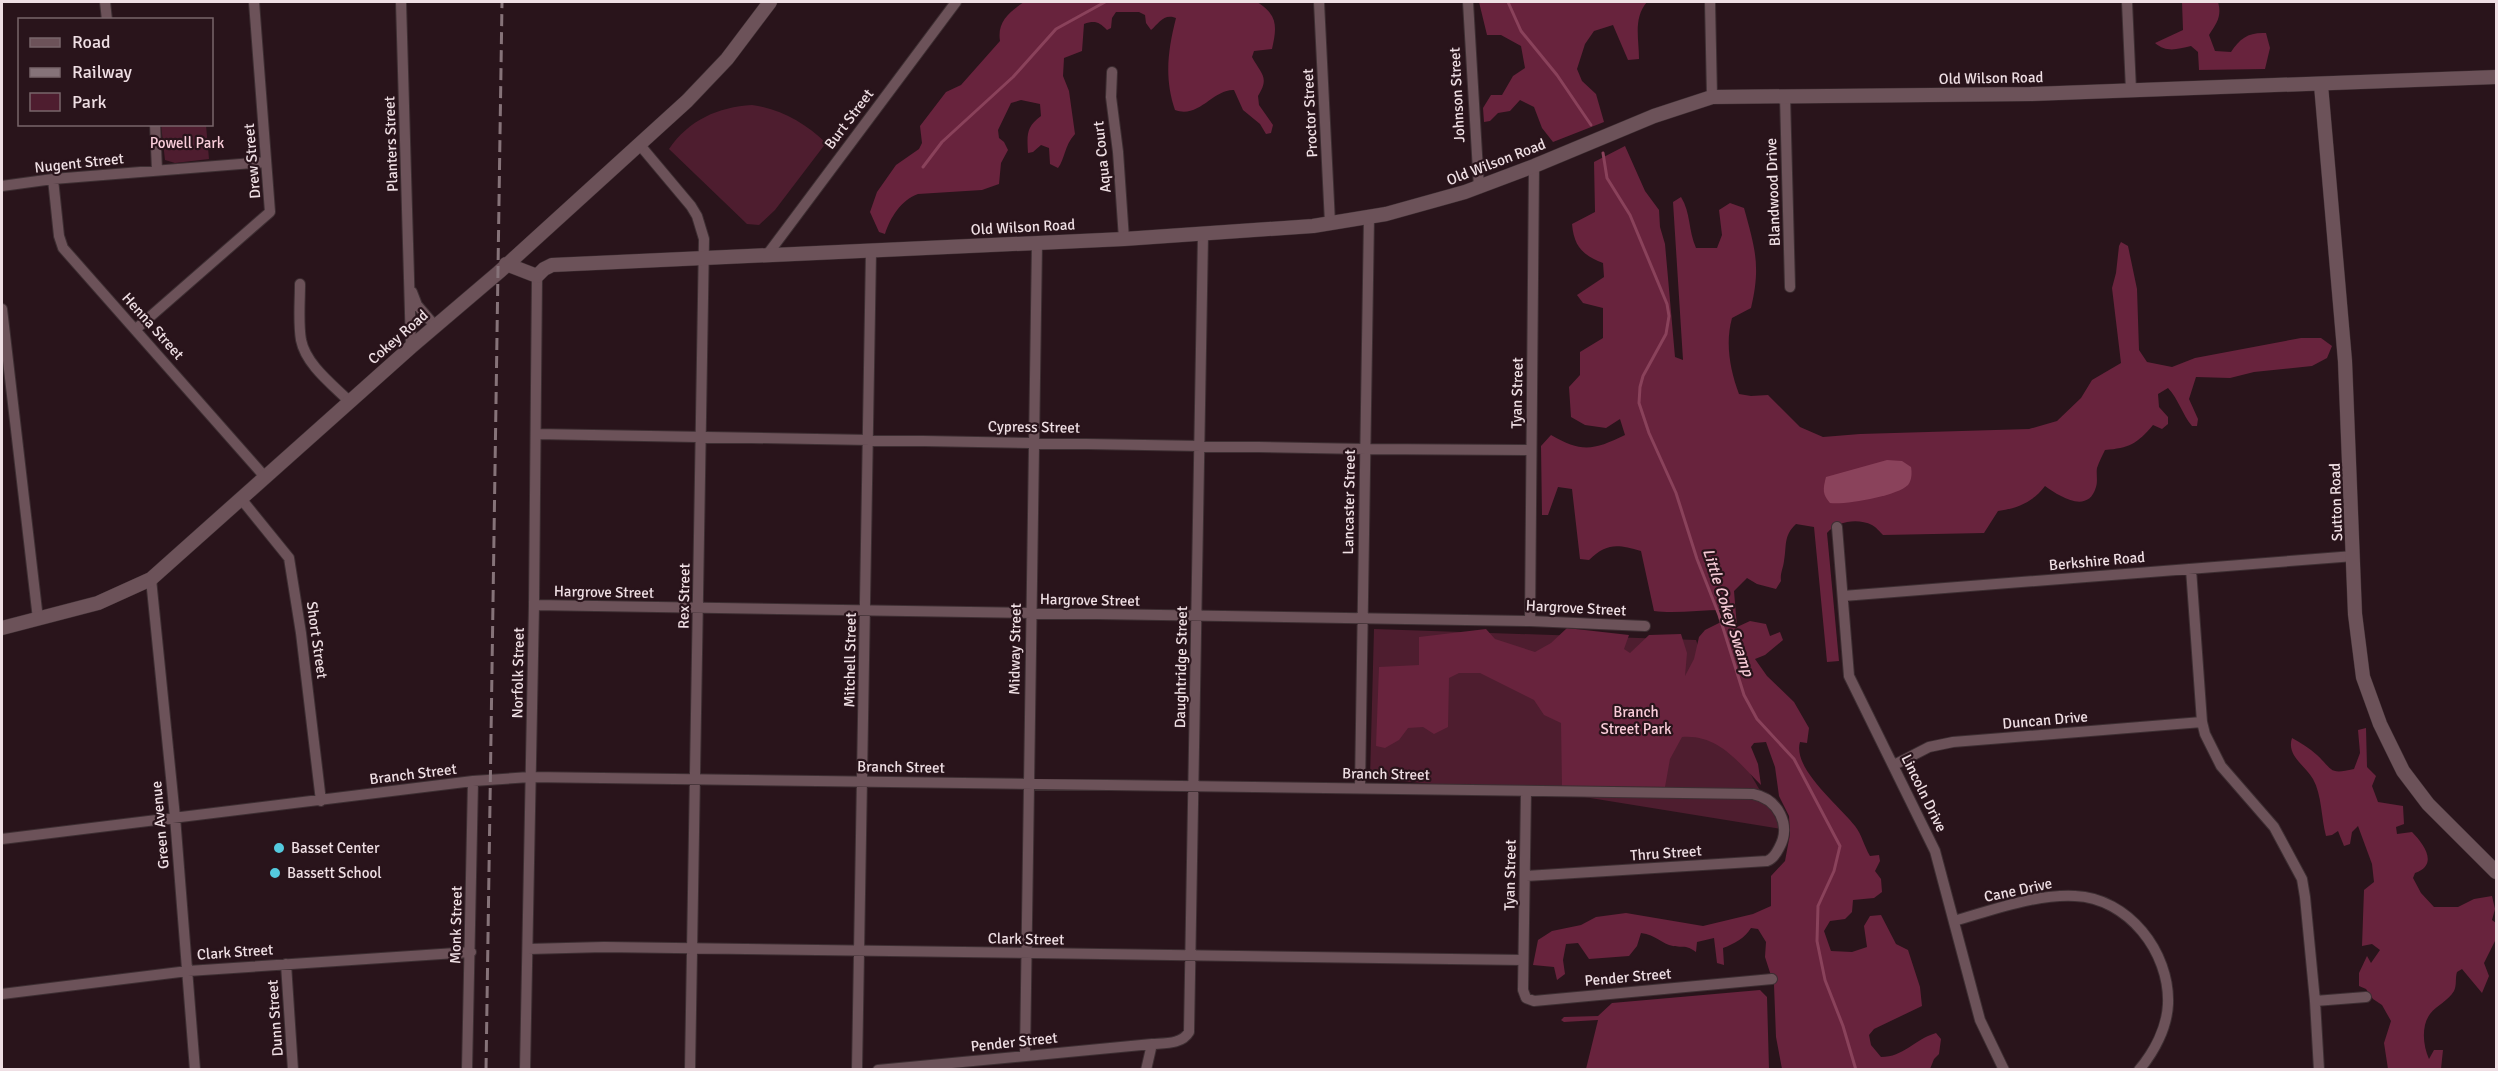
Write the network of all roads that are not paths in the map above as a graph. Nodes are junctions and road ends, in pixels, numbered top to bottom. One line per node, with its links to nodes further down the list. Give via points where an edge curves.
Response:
1 (105, 2): 10 (street)
2 (254, 2): 19 (street, Drew Street)
3 (401, 2): 36 (street, Planters Street)
4 (770, 2): 18 (street, Cokey Road, via 715,73)
5 (956, 2): 31 (street, Burt Street)
6 (1319, 2): 26 (street, Proctor Street)
7 (1467, 2): 24 (street, Johnson Street)
8 (1710, 2): 16 (street)
9 (2127, 2): 14 (street)
10 (107, 18)
11 (1112, 72): 28 (street, Aqua Court)
12 (2496, 77): 13 (street, Old Wilson Road)
13 (2321, 85): 14 (street, Old Wilson Road); 53 (street, Sutton Road, via 2346,373)
14 (2131, 90): 15 (street, Old Wilson Road)
15 (1785, 96): 16 (street, Old Wilson Road); 37 (street, Blandwood Drive)
16 (1712, 97): 20 (street, Old Wilson Road, via 1653,116)
17 (154, 126): 21 (street)
18 (639, 144): 32 (street, Rex Street, via 697,216 704,239); 33 (street, Cokey Road)
19 (266, 162): 21 (street, Nugent Street); 40 (street, Drew Street, via 270,212)
20 (1534, 166): 24 (street, Old Wilson Road); 49 (street, Tyan Street)
21 (158, 170): 22 (street, Nugent Street)
22 (53, 179): 23 (street, Nugent Street); 40 (street, Henna Street, via 63,248)
23 (2, 186)
24 (1479, 188): 25 (street, Old Wilson Road)
25 (1369, 216): 26 (street, Old Wilson Road); 48 (street, Lancaster Street)
26 (1330, 223): 27 (street, Old Wilson Road)
27 (1203, 235): 28 (street, Old Wilson Road); 47 (street, Daughtridge Street)
28 (1124, 239): 29 (street, Old Wilson Road)
29 (1037, 243): 30 (street, Old Wilson Road); 46 (street, Midway Street)
30 (871, 251): 31 (street, Old Wilson Road); 45 (street, Mitchell Street)
31 (768, 255): 32 (street, Old Wilson Road)
32 (704, 259): 34 (street, Old Wilson Road, via 552,265); 44 (street, Rex Street)
33 (506, 264): 34 (street); 39 (street, Cokey Road)
34 (537, 276): 43 (street, Norfolk Street)
35 (300, 284): 42 (street, via 301,341 314,366)
36 (410, 286): 39 (street, Planters Street, via 417,305); 41 (street, Planters Street)
37 (1790, 287)
38 (2, 309): 63 (street)
39 (435, 326): 41 (street, Cokey Road)
40 (136, 329): 50 (street, Henna Street)
41 (411, 347): 42 (street, Cokey Road)
42 (350, 402): 50 (street, Cokey Road)
43 (536, 434): 44 (street, Cypress Street); 57 (street, Norfolk Street)
44 (701, 437): 45 (street, Cypress Street); 58 (street, Rex Street)
45 (868, 440): 46 (street, Cypress Street); 59 (street, Mitchell Street)
46 (1033, 442): 47 (street, Cypress Street); 60 (street, Midway Street)
47 (1200, 446): 48 (street, Cypress Street); 61 (street, Daughtridge Street)
48 (1365, 449): 49 (street, Cypress Street); 62 (street, Lancaster Street)
49 (1531, 450): 64 (street, Tyan Street)
50 (265, 477): 51 (street, Cokey Road)
51 (242, 500): 55 (street, Cokey Road); 77 (street, Short Street, via 283,548 291,564)
52 (1838, 527): 56 (street, Lincoln Drive)
53 (2354, 556): 54 (street, Berkshire Road); 81 (street, Sutton Road, via 2360,664 2383,733 2403,771 2428,804)
54 (2191, 569): 56 (street, Berkshire Road); 67 (street)
55 (151, 579): 63 (street, Cokey Road, via 98,603); 78 (street, Green Avenue)
56 (1843, 596): 68 (street, Lincoln Drive, via 1849,676)
57 (534, 605): 58 (street, Hargrove Street); 69 (street, Norfolk Street)
58 (699, 609): 59 (street, Hargrove Street); 70 (street, Rex Street)
59 (866, 610): 60 (street, Hargrove Street); 72 (street, Mitchell Street)
60 (1031, 614): 61 (street, Hargrove Street); 73 (street, Midway Street)
61 (1197, 616): 62 (street, Hargrove Street); 74 (street, Daughtridge Street)
62 (1362, 619): 64 (street, Hargrove Street); 75 (street, Lancaster Street)
63 (38, 620): 66 (street, Cokey Road)
64 (1530, 621): 65 (street, Hargrove Street)
65 (1645, 626)
66 (2, 628)
67 (2202, 722): 68 (street, Duncan Drive, via 1953,742 1929,747); 96 (street, via 2221,766 2274,827 2302,879)
68 (1894, 765): 83 (street, Lincoln Drive, via 1935,850)
69 (530, 777): 70 (street, Branch Street); 71 (street, Branch Street); 84 (street, Norfolk Street)
70 (696, 778): 72 (street, Branch Street); 85 (street, Rex Street)
71 (473, 781): 77 (street, Branch Street); 86 (street, Monk Street)
72 (862, 781): 73 (street, Branch Street); 87 (street, Mitchell Street)
73 (1027, 784): 74 (street, Branch Street); 88 (street, Midway Street)
74 (1195, 787): 75 (street, Branch Street); 89 (street, Daughtridge Street)
75 (1360, 788): 76 (street, Branch Street)
76 (1526, 791): 79 (street, Branch Street, via 1753,794 1764,796 1773,804); 82 (street, Tyan Street)
77 (321, 801): 78 (street, Branch Street)
78 (175, 818): 80 (street, Branch Street); 92 (street, Green Avenue)
79 (1785, 827): 82 (street, Thru Street, via 1780,848 1767,861)
80 (2, 839)
81 (2496, 872)
82 (1526, 876): 90 (street, Tyan Street)
83 (1954, 921): 108 (street, Lincoln Drive, via 1980,1020); 109 (street, Cane Drive, via 2032,900 2077,896 2097,900 2130,919 2155,949 2168,1004 2157,1043)
84 (528, 949): 85 (street, Clark Street); 103 (street, Norfolk Street)
85 (693, 949): 87 (street, Clark Street); 104 (street, Rex Street)
86 (471, 952): 91 (street, Clark Street); 102 (street, Monk Street)
87 (860, 952): 88 (street, Clark Street); 105 (street, Mitchell Street)
88 (1026, 954): 89 (street, Clark Street); 98 (street, Midway Street)
89 (1192, 957): 90 (street, Clark Street); 97 (street, Daughtridge Street, via 1189,1032 1180,1041)
90 (1523, 960): 93 (street, Pender Street, via 1523,990 1526,998 1534,1001)
91 (286, 964): 92 (street, Clark Street); 101 (street, Dunn Street)
92 (188, 971): 94 (street, Clark Street); 100 (street, Green Avenue)
93 (1772, 979)
94 (2, 994)
95 (2366, 997): 96 (street)
96 (2315, 1001): 110 (street)
97 (1152, 1044): 98 (street, Pender Street); 107 (street)
98 (1025, 1056): 99 (street, Pender Street)
99 (1005, 1064): 106 (street, Pender Street)
100 (195, 1070)
101 (293, 1070)
102 (468, 1070)
103 (525, 1070)
104 (690, 1070)
105 (857, 1070)
106 (878, 1070)
107 (1146, 1070)
108 (2004, 1070)
109 (2139, 1070)
110 (2319, 1070)

